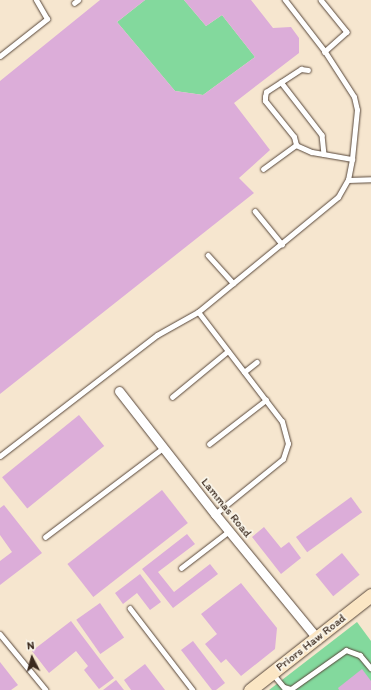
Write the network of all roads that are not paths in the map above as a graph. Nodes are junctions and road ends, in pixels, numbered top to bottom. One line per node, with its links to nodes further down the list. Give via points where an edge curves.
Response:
1 (36, 0): 5 (lane, via 47,19)
2 (284, 0): 4 (lane)
3 (321, 0): 4 (lane, via 347,32)
4 (325, 52): 10 (lane, via 354,97 356,110)
5 (0, 56)
6 (308, 70): 7 (lane, via 301,69)
7 (281, 82): 8 (lane, via 266,92 265,101 294,137); 9 (lane, via 322,135)
8 (296, 145): 9 (lane); 11 (lane)
9 (324, 154): 10 (lane)
10 (352, 159): 13 (lane)
11 (263, 170)
12 (371, 179): 13 (lane)
13 (348, 180): 15 (lane, via 338,197)
14 (255, 211): 15 (lane)
15 (282, 244): 17 (lane)
16 (208, 255): 17 (lane)
17 (233, 283): 18 (lane)
18 (198, 312): 19 (lane); 27 (lane, via 157,335)
19 (228, 351): 21 (lane); 23 (lane)
20 (257, 362): 21 (lane)
21 (244, 372): 24 (lane)
22 (119, 391): 26 (street, Lammas Road)
23 (172, 397)
24 (266, 400): 25 (lane); 28 (lane, via 282,422 288,444 283,460)
25 (209, 444)
26 (164, 447): 28 (street, Lammas Road); 30 (lane)
27 (0, 456)
28 (215, 514): 29 (street, Lammas Road)
29 (229, 531): 31 (lane); 35 (street, Lammas Road)
30 (45, 537)
31 (180, 568)
32 (371, 595): 35 (street, Priors Haw Road)
33 (130, 608): 39 (lane)
34 (0, 634): 38 (lane)
35 (317, 638): 37 (street, Priors Haw Road)
36 (371, 668): 37 (lane, via 360,655 349,649 341,651 290,689 284,687)
37 (272, 673): 40 (street, Priors Haw Road)
38 (46, 690)
39 (193, 690)
40 (250, 690)

